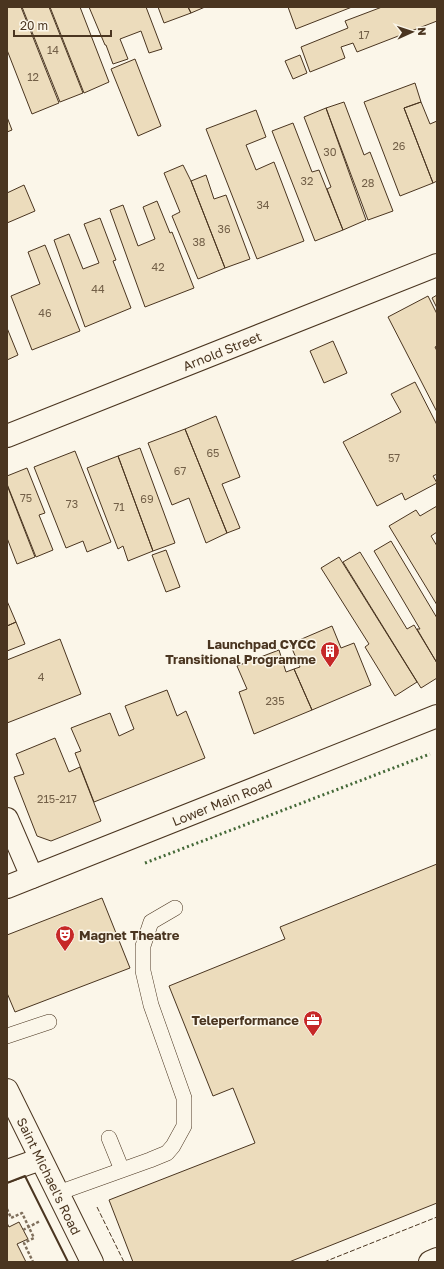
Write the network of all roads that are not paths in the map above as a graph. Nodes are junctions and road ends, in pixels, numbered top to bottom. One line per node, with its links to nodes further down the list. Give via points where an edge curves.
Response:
1 (437, 265): 2 (street, Arnold Street)
2 (7, 436)
3 (437, 716): 5 (street, Lower Main Road)
4 (7, 819): 5 (street)
5 (32, 877): 6 (street, Lower Main Road)
6 (7, 887)
7 (175, 908): 13 (lane, via 151,922 143,946 144,971 151,1005 184,1098 184,1126 166,1153)
8 (49, 1022): 9 (lane)
9 (7, 1036)
10 (7, 1090): 12 (street, Saint Michael's Road)
11 (109, 1138): 13 (lane)
12 (41, 1159): 14 (street); 15 (street, Saint Michael's Road)
13 (122, 1170): 15 (lane)
14 (7, 1171)
15 (58, 1193): 17 (street, Saint Michael's Road)
16 (437, 1259): 18 (street)
17 (92, 1262)
18 (430, 1262)

